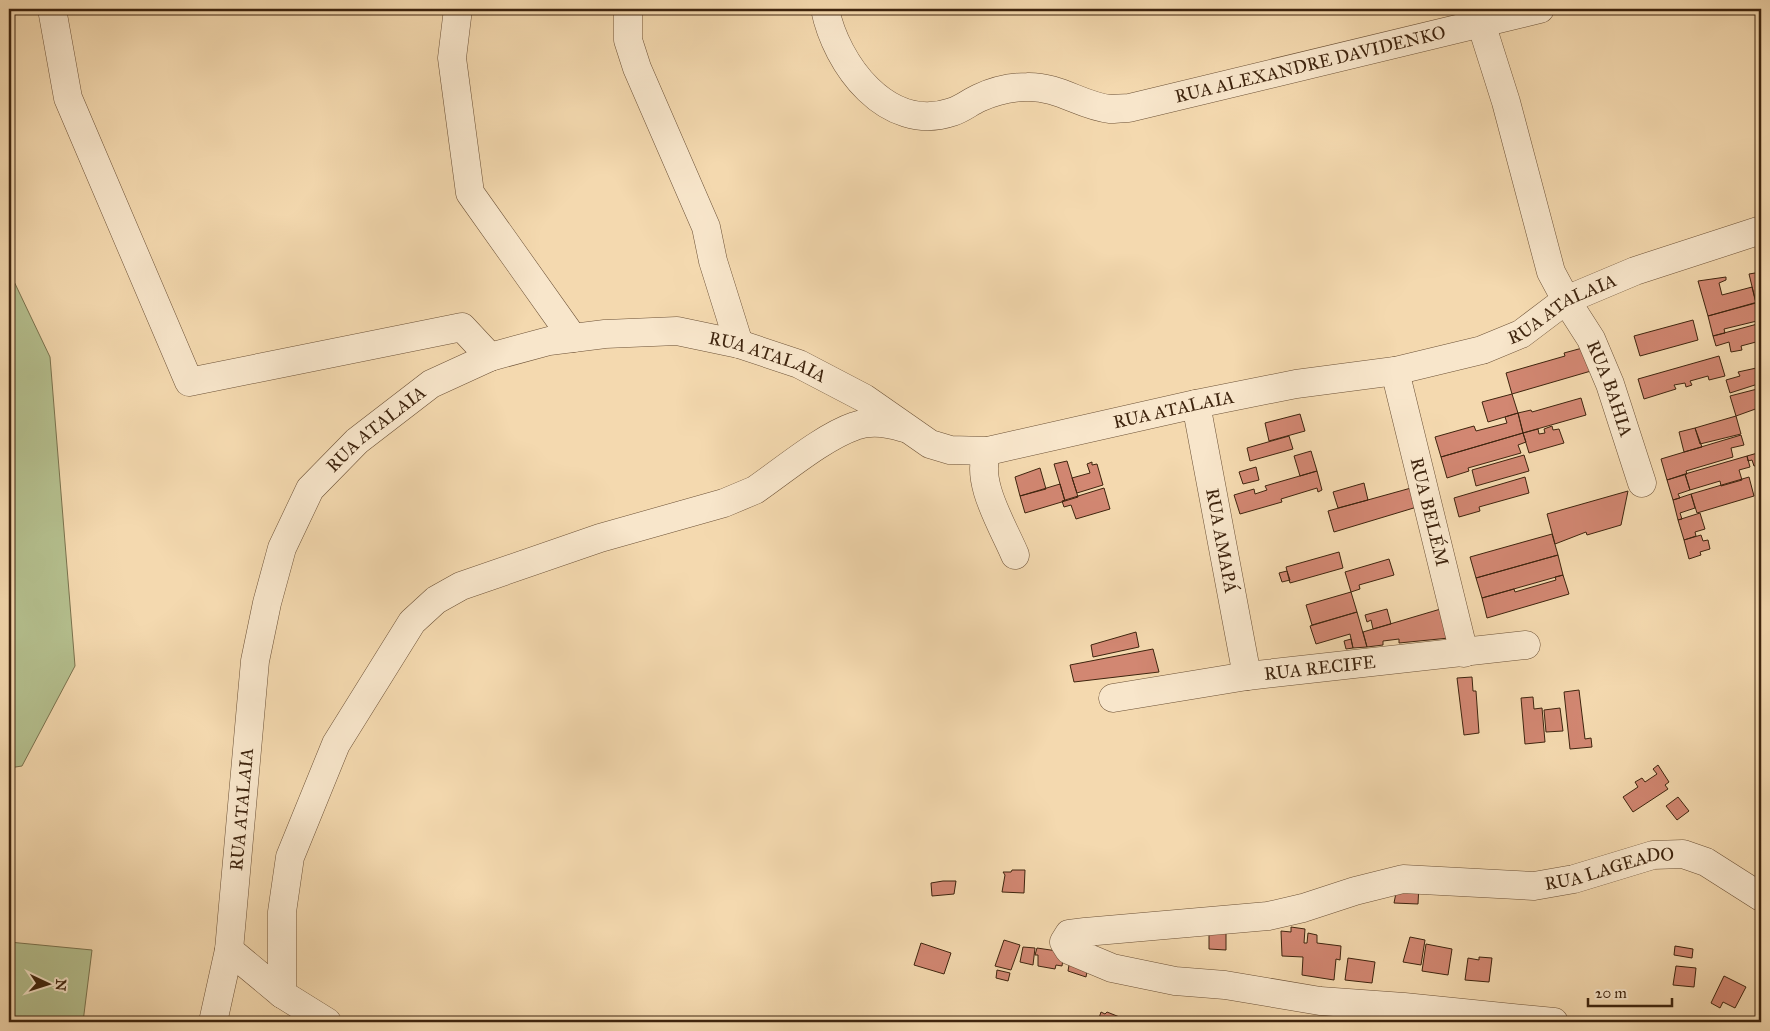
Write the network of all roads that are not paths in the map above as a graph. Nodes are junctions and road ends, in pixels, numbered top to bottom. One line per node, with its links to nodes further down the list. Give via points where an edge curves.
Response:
1 (52, 9): 11 (street, via 68,98 190,382 462,327)
2 (458, 9): 9 (street, via 452,58 470,193)
3 (628, 9): 10 (street, via 628,40 636,68 706,227)
4 (825, 9): 6 (street, RUA ALEXANDRE DAVIDENKO, via 829,32 852,72 893,109 918,116 953,112 1006,88 1026,86 1047,87 1109,109 1129,108)
5 (1540, 9): 6 (street, RUA ALEXANDRE DAVIDENKO)
6 (1481, 23): 8 (street, RUA BAHIA, via 1506,102 1550,272)
7 (1761, 230): 8 (street, RUA ATALAIA, via 1635,271)
8 (1566, 300): 12 (street, RUA ATALAIA, via 1521,334 1505,341 1482,350); 16 (street, RUA BAHIA, via 1591,339 1610,384)
9 (573, 338): 10 (street, RUA ATALAIA, via 677,331); 11 (street, RUA ATALAIA)
10 (739, 344): 14 (street, RUA ATALAIA, via 799,364 831,380)
11 (490, 357): 23 (street, RUA ATALAIA, via 431,384 357,441 310,489 282,548 255,661)
12 (1395, 371): 13 (street, RUA ATALAIA, via 1296,384); 19 (street, RUA BELÉM)
13 (1196, 404): 15 (street, RUA ATALAIA); 20 (street, RUA AMAPÁ)
14 (917, 434): 15 (street, RUA ATALAIA, via 940,448); 24 (street, via 890,423 857,425 840,432 755,490 733,500 600,538 461,586 436,600 412,622 336,744 290,857 282,912)
15 (988, 451): 17 (street, via 984,459 986,483 992,505)
16 (1642, 483)
17 (1015, 554)
18 (1526, 645): 19 (street, RUA RECIFE)
19 (1464, 653): 20 (street, RUA RECIFE)
20 (1246, 676): 21 (street, RUA RECIFE)
21 (1113, 698)
22 (1761, 897): 27 (street, RUA LAGEADO, via 1724,871 1683,854 1653,855 1574,879 1534,886 1403,879 1268,916 1069,934 1064,942 1069,950 1112,968 1175,981 1225,985 1320,1001)
23 (229, 950): 24 (street); 25 (street, RUA ATALAIA)
24 (282, 994): 26 (street)
25 (213, 1022)
26 (327, 1022)
27 (1554, 1022)

